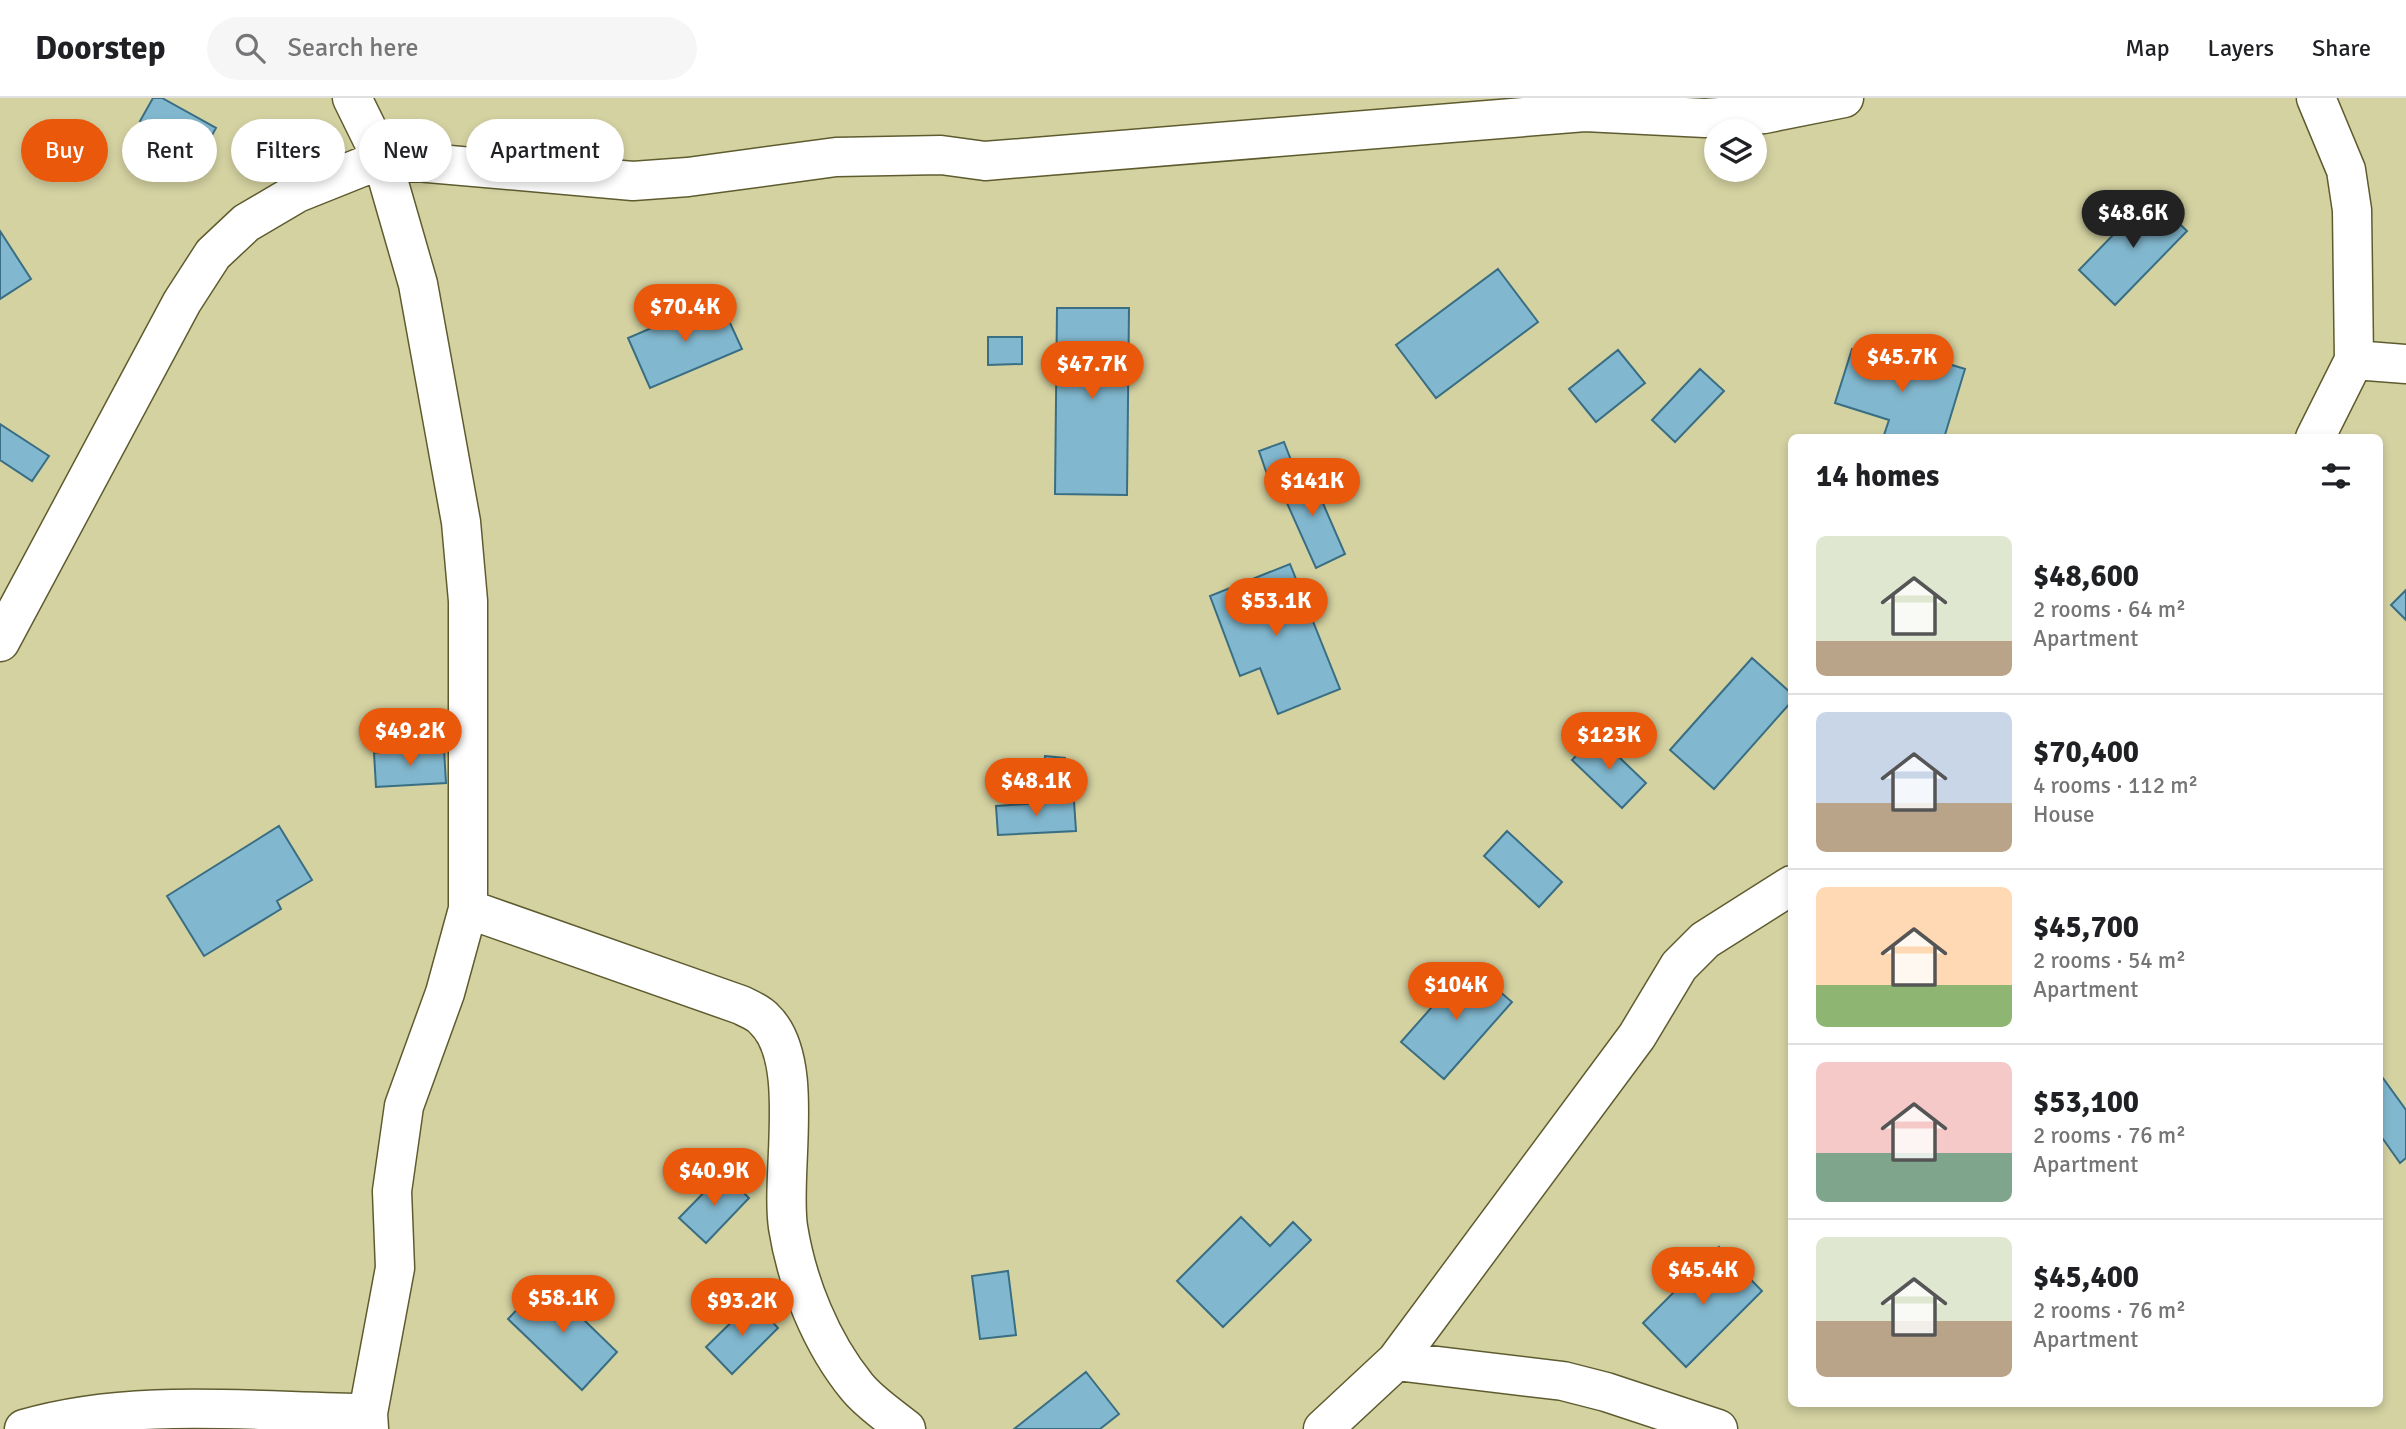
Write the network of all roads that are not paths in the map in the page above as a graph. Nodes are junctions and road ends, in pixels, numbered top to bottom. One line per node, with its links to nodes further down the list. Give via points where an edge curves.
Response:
1 (352, 98): 4 (street)
2 (1844, 98): 5 (street, via 1764,114 1705,118 1585,112 985,161 941,156 836,157 633,181)
3 (2316, 98): 8 (street, via 2346,170 2352,210)
4 (362, 119)
5 (452, 165)
6 (359, 168): 11 (street, via 297,193 246,223 213,254 182,302)
7 (389, 182): 13 (street, via 418,284 461,522 468,601)
8 (2354, 360): 9 (street); 10 (street)
9 (2406, 364)
10 (2317, 434)
11 (0, 642)
12 (1788, 888): 14 (street, via 1705,940 1679,966 1637,1036)
13 (468, 909): 15 (street, via 445,993 404,1105 392,1191 395,1268); 17 (street, via 741,1005 764,1018 788,1063 788,1225 799,1276 835,1356 859,1390)
14 (1396, 1361): 18 (street); 19 (street, via 1563,1381)
15 (368, 1421): 16 (street, via 158,1410 81,1417)
16 (24, 1429)
17 (906, 1429)
18 (1323, 1429)
19 (1718, 1429)

